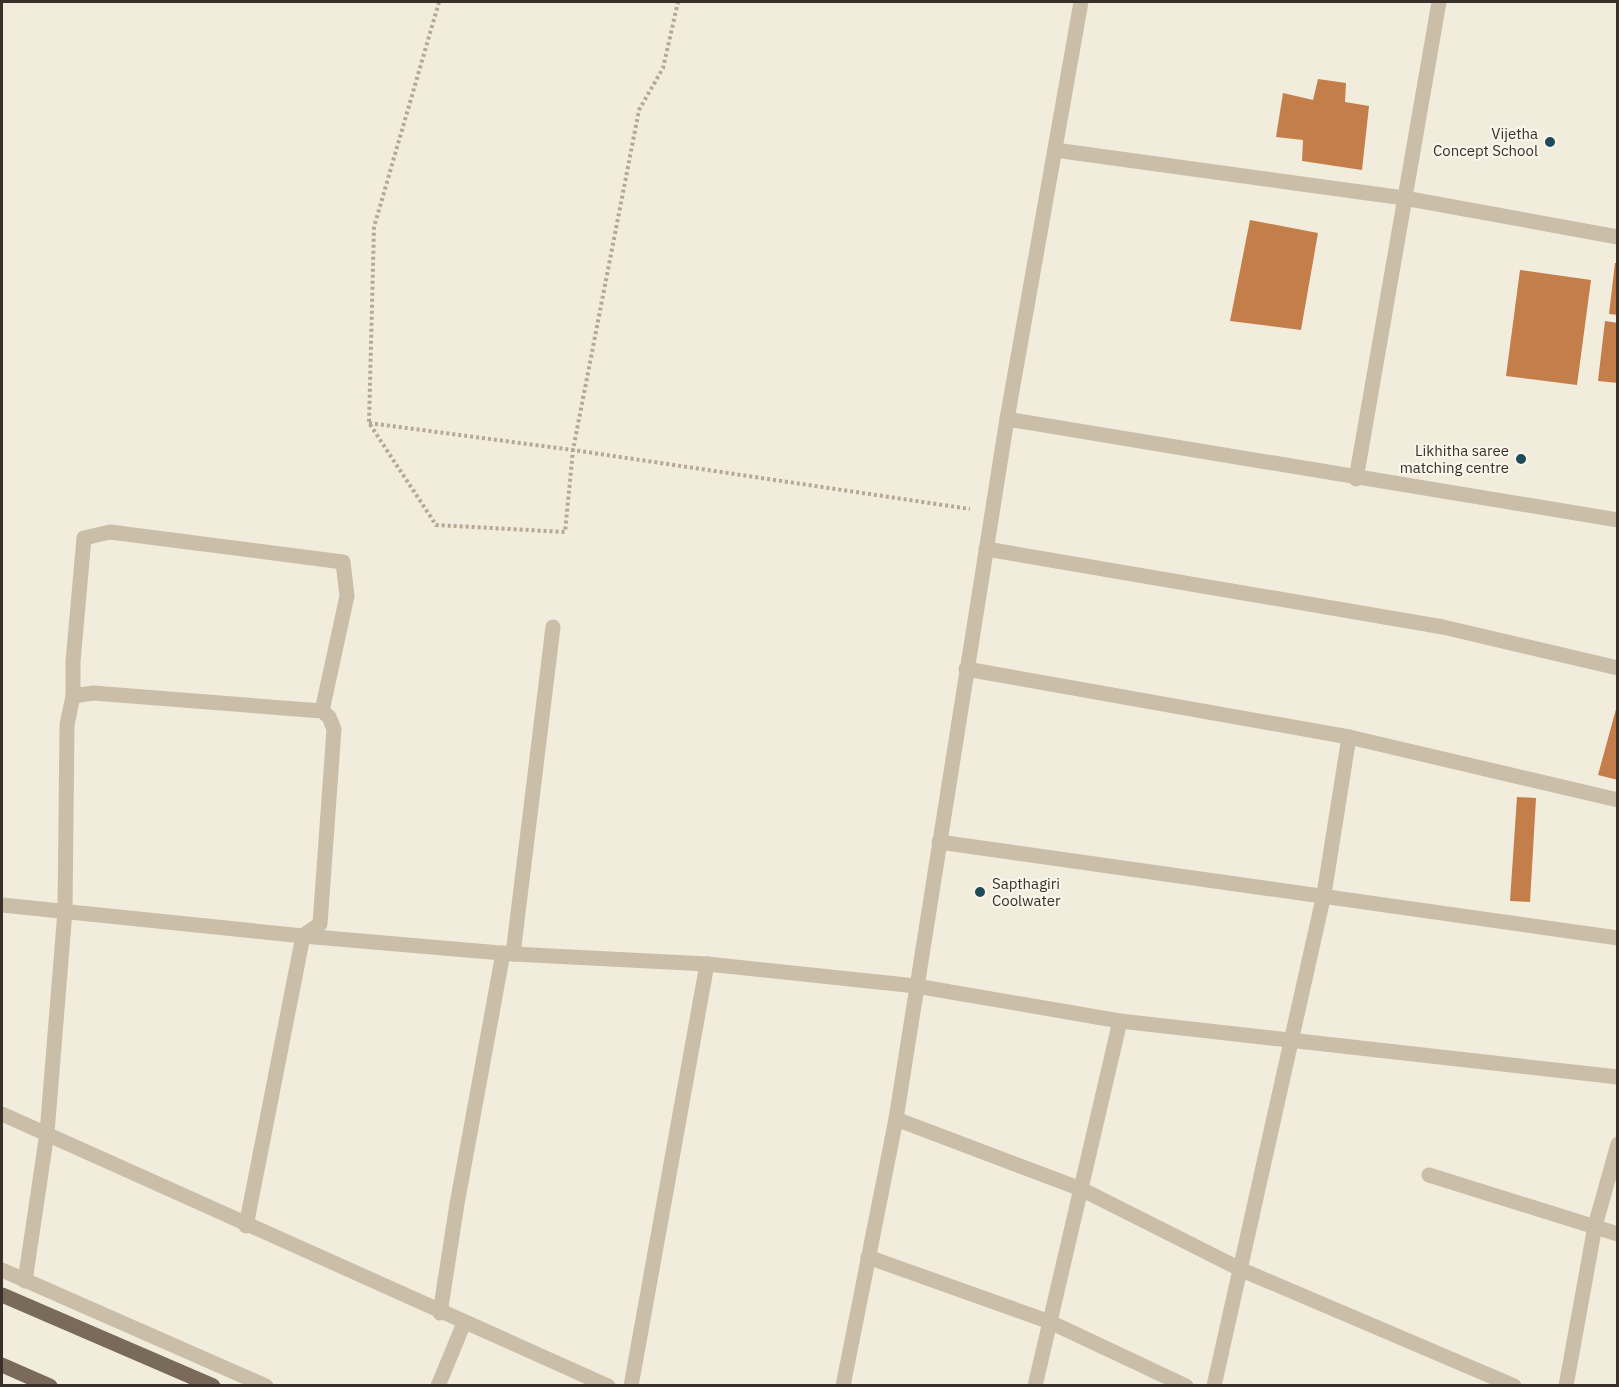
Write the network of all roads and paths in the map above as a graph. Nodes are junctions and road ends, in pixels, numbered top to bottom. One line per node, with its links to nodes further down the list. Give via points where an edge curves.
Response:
1 (439, 2): 9 (path, via 374,227)
2 (678, 2): 10 (path, via 663,68 639,110)
3 (1081, 2): 5 (street)
4 (1439, 2): 6 (street)
5 (1055, 150): 6 (street); 8 (street)
6 (1404, 198): 7 (street); 11 (street)
7 (1617, 237)
8 (1007, 419): 11 (street); 12 (street)
9 (369, 423): 10 (path); 10 (path, via 436,525 565,532)
10 (573, 450): 12 (path)
11 (1356, 479): 13 (street)
12 (992, 512): 14 (street)
13 (1617, 520)
14 (986, 549): 16 (street, via 1443,627); 17 (street)
15 (553, 627): 28 (street)
16 (1617, 668)
17 (966, 669): 20 (street); 22 (street)
18 (73, 696): 19 (street, via 93,693); 19 (street, via 84,538 110,532 343,562 347,596); 25 (street, via 67,725)
19 (322, 711): 26 (street, via 334,729 324,882 320,924)
20 (1349, 737): 21 (street); 23 (street)
21 (1617, 800)
22 (939, 842): 23 (street); 30 (street)
23 (1324, 894): 27 (street); 32 (street)
24 (2, 905): 25 (street)
25 (65, 910): 26 (street); 36 (street)
26 (303, 936): 28 (street); 40 (street)
27 (1617, 938)
28 (508, 954): 29 (street); 48 (street, via 457,1204)
29 (707, 964): 30 (street); 57 (street)
30 (916, 986): 31 (street); 35 (street)
31 (1120, 1021): 32 (street); 39 (street)
32 (1293, 1040): 33 (street); 45 (street)
33 (1617, 1077)
34 (2, 1114): 36 (street)
35 (896, 1119): 39 (street); 43 (street)
36 (47, 1132): 40 (street); 46 (street)
37 (1617, 1144): 41 (street)
38 (1429, 1175): 41 (street)
39 (1081, 1190): 45 (street); 49 (street)
40 (246, 1226): 48 (street)
41 (1595, 1226): 42 (street); 63 (street)
42 (1617, 1234)
43 (868, 1257): 49 (street); 58 (street)
44 (2, 1270): 46 (street)
45 (1242, 1270): 61 (street); 62 (street)
46 (25, 1281): 54 (street)
47 (2, 1294): 53 (main road)
48 (440, 1313): 50 (street)
49 (1050, 1322): 59 (street); 60 (street)
50 (464, 1323): 55 (street); 56 (street)
51 (2, 1365): 52 (main road)
52 (50, 1386)
53 (213, 1386)
54 (266, 1386)
55 (438, 1386)
56 (608, 1386)
57 (631, 1386)
58 (843, 1386)
59 (1035, 1386)
60 (1186, 1386)
61 (1214, 1386)
62 (1514, 1386)
63 (1566, 1386)

